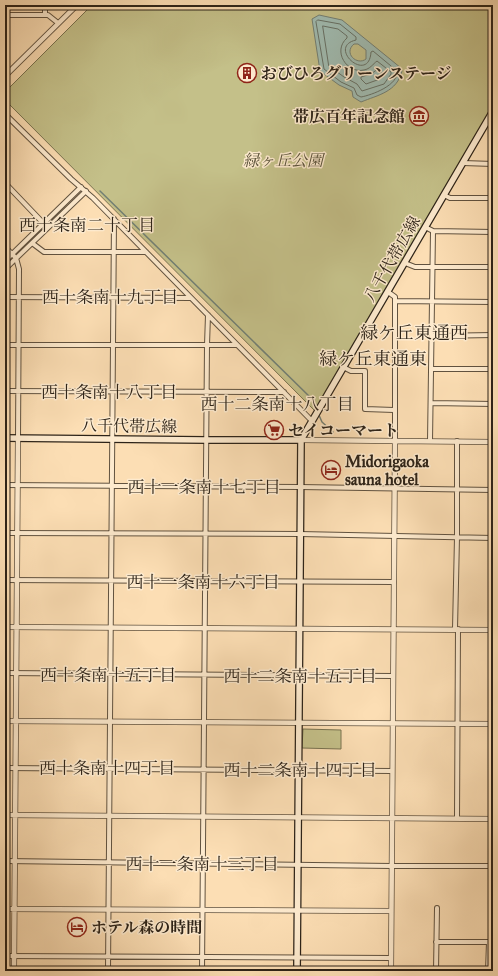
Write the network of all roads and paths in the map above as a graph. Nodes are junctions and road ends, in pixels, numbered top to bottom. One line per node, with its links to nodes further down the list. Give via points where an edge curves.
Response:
1 (45, 5): 3 (street)
2 (77, 5): 5 (street)
3 (45, 15): 4 (street); 5 (street)
4 (5, 16)
5 (58, 23): 6 (street)
6 (5, 76)
7 (493, 111): 9 (main road, 八千代帯広線)
8 (5, 114): 12 (street)
9 (463, 163): 10 (street); 14 (main road, 八千代帯広線)
10 (493, 164)
11 (5, 183): 17 (street)
12 (81, 187): 13 (street); 17 (street)
13 (86, 191): 16 (street); 18 (street)
14 (444, 195): 15 (street, via 450,198); 19 (main road, 八千代帯広線)
15 (493, 198)
16 (114, 219): 24 (street); 25 (street)
17 (43, 222): 18 (street); 26 (street)
18 (47, 227): 22 (street)
19 (426, 227): 20 (street); 29 (main road, 八千代帯広線)
20 (433, 231): 21 (street); 30 (street)
21 (493, 232)
22 (32, 243): 24 (street, via 44,252); 27 (street)
23 (5, 247): 26 (street)
24 (113, 252): 25 (street); 35 (street)
25 (146, 252): 37 (street)
26 (12, 254): 27 (street); 28 (street)
27 (16, 258): 32 (street); 36 (street, via 19,269)
28 (5, 261)
29 (405, 263): 30 (street, via 415,267); 33 (main road, 八千代帯広線)
30 (432, 266): 31 (street); 39 (street)
31 (493, 267)
32 (5, 269)
33 (388, 292): 38 (street, via 396,297); 49 (main road, 八千代帯広線)
34 (5, 297): 36 (street)
35 (113, 297): 36 (street); 37 (street); 46 (street)
36 (19, 298): 45 (street)
37 (191, 298): 41 (street)
38 (395, 301): 39 (street); 59 (street)
39 (432, 302): 40 (street); 42 (street)
40 (493, 302)
41 (208, 315): 47 (street); 48 (street)
42 (432, 336): 43 (street); 50 (street)
43 (493, 336)
44 (5, 345): 45 (street)
45 (18, 345): 46 (street); 53 (street)
46 (112, 345): 47 (street); 54 (street)
47 (207, 345): 48 (street); 56 (street)
48 (237, 345): 55 (street)
49 (343, 367): 59 (street, via 351,371 365,371 365,409); 60 (main road, 八千代帯広線)
50 (432, 369): 51 (street); 57 (street)
51 (493, 369)
52 (5, 391): 53 (street)
53 (18, 391): 54 (street); 62 (street)
54 (112, 392): 56 (street); 63 (street)
55 (284, 392): 56 (street); 60 (street)
56 (207, 393): 64 (street)
57 (432, 403): 58 (street); 67 (street)
58 (493, 404)
59 (394, 410): 66 (street)
60 (312, 421): 65 (main road, 八千代帯広線)
61 (5, 438): 62 (main road, 八千代帯広線)
62 (18, 438): 63 (main road, 八千代帯広線); 71 (street)
63 (112, 439): 64 (main road, 八千代帯広線); 72 (street)
64 (206, 440): 65 (main road, 八千代帯広線); 73 (street)
65 (301, 440): 66 (street); 74 (main road, 八千代帯広線)
66 (395, 441): 67 (street); 75 (street)
67 (430, 441): 68 (street)
68 (457, 441): 69 (street); 76 (street)
69 (493, 442)
70 (5, 485): 71 (street)
71 (18, 485): 72 (street); 79 (street)
72 (112, 486): 73 (street); 80 (street)
73 (206, 487): 74 (street); 81 (street)
74 (300, 487): 75 (street); 82 (main road, 八千代帯広線)
75 (394, 488): 76 (street); 83 (street)
76 (457, 490): 77 (street); 84 (street)
77 (493, 490)
78 (5, 533): 79 (street)
79 (17, 533): 80 (street); 87 (street)
80 (111, 533): 81 (street); 88 (street)
81 (205, 534): 82 (street); 89 (street)
82 (300, 534): 83 (street); 90 (main road, 八千代帯広線)
83 (394, 535): 84 (street); 91 (street)
84 (457, 537): 85 (street); 98 (street)
85 (493, 538)
86 (5, 580): 87 (street)
87 (17, 580): 88 (street); 93 (street)
88 (111, 580): 89 (street); 94 (street)
89 (205, 580): 90 (street); 95 (street)
90 (300, 581): 91 (street); 96 (main road, 八千代帯広線)
91 (394, 582): 97 (street)
92 (5, 627): 93 (street)
93 (17, 627): 94 (street); 101 (street)
94 (110, 627): 95 (street); 102 (street)
95 (205, 628): 96 (street); 103 (street)
96 (299, 628): 97 (street); 104 (main road, 八千代帯広線)
97 (393, 629): 98 (street); 105 (street)
98 (457, 630): 99 (street); 112 (street)
99 (493, 630)
100 (5, 673): 101 (street)
101 (16, 673): 102 (street); 107 (street)
102 (110, 674): 103 (street); 108 (street)
103 (204, 675): 104 (street); 109 (street)
104 (299, 676): 105 (street); 110 (main road, 八千代帯広線)
105 (393, 676): 111 (street)
106 (5, 720): 107 (street)
107 (16, 721): 108 (street); 115 (street)
108 (110, 721): 109 (street); 116 (street)
109 (204, 722): 110 (street); 117 (street)
110 (298, 723): 111 (street); 118 (main road, 八千代帯広線)
111 (393, 724): 112 (street); 119 (street)
112 (457, 724): 113 (street); 126 (street)
113 (493, 724)
114 (5, 768): 115 (street)
115 (16, 768): 116 (street); 121 (street)
116 (109, 769): 117 (street); 122 (street)
117 (204, 769): 118 (street); 123 (street)
118 (298, 770): 119 (street); 124 (main road, 八千代帯広線)
119 (392, 771): 125 (street)
120 (5, 815): 121 (street)
121 (15, 815): 122 (street); 129 (street)
122 (109, 815): 123 (street); 130 (street)
123 (204, 816): 124 (street); 131 (street)
124 (298, 817): 125 (street); 132 (main road, 八千代帯広線)
125 (391, 818): 126 (street); 133 (street)
126 (457, 818): 127 (street)
127 (493, 819)
128 (5, 861): 129 (street)
129 (15, 862): 130 (street); 137 (street)
130 (109, 862): 131 (street); 138 (street)
131 (203, 864): 132 (street); 139 (street)
132 (298, 864): 133 (street); 140 (main road, 八千代帯広線)
133 (392, 866): 134 (street); 141 (street)
134 (493, 866)
135 (437, 908): 142 (street)
136 (5, 909): 137 (street)
137 (14, 909): 138 (street); 144 (street)
138 (109, 910): 139 (street); 145 (street)
139 (203, 910): 140 (street); 147 (street)
140 (297, 911): 141 (street); 148 (main road, 八千代帯広線)
141 (391, 911): 149 (street)
142 (436, 942): 146 (street, via 489,942); 155 (street)
143 (5, 956): 144 (street)
144 (14, 956): 145 (street); 150 (street)
145 (108, 956): 147 (street); 151 (street)
146 (491, 956): 156 (street)
147 (202, 957): 148 (street); 152 (street)
148 (297, 958): 149 (street); 153 (main road, 八千代帯広線)
149 (391, 958): 154 (street)
150 (14, 971)
151 (108, 971)
152 (202, 971)
153 (297, 971)
154 (391, 971)
155 (436, 971)
156 (488, 971)

